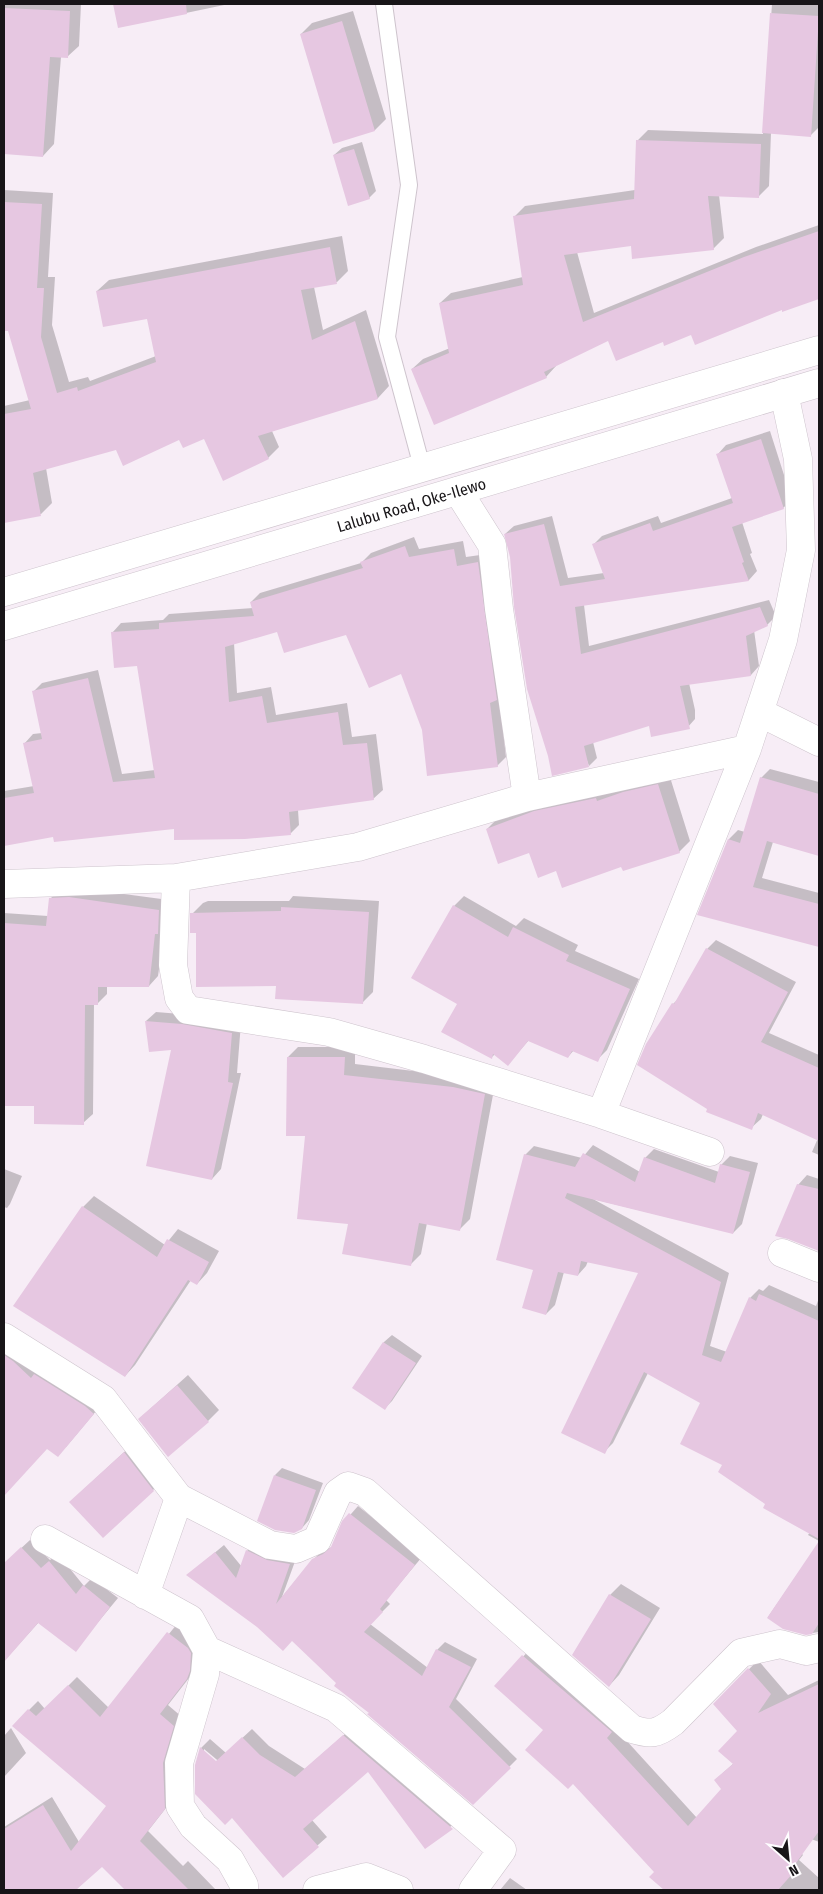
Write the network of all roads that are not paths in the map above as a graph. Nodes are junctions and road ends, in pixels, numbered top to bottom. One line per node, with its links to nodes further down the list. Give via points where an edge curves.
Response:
1 (384, 4): 5 (lane, via 409,185 387,337)
2 (819, 350): 5 (street, Lalubu Road, Oke-Ilewo)
3 (819, 383): 4 (street, Lalubu Road, Oke-Ilewo)
4 (784, 393): 6 (street, Lalubu Road, Oke-Ilewo); 9 (street, via 798,459 801,550 783,640)
5 (422, 467): 7 (street, Lalubu Road, Oke-Ilewo)
6 (458, 491): 8 (street, Lalubu Road, Oke-Ilewo); 12 (street, via 492,545)
7 (4, 592)
8 (4, 626)
9 (760, 712): 10 (street); 11 (street)
10 (819, 742)
11 (747, 749): 12 (street); 15 (street)
12 (527, 797): 13 (street, via 358,847)
13 (176, 878): 14 (street); 15 (street, via 173,964 179,998 188,1010 329,1032)
14 (4, 884)
15 (601, 1114): 16 (street)
16 (710, 1152)
17 (782, 1253): 18 (street)
18 (819, 1268)
19 (4, 1338): 20 (street, via 103,1399)
20 (179, 1498): 22 (street); 23 (street, via 270,1545 296,1548 317,1540 338,1493 348,1486 365,1492 632,1729 647,1734 662,1731 673,1722 741,1653 780,1644 806,1651)
21 (45, 1539): 22 (street)
22 (145, 1594): 24 (street, via 190,1619)
23 (819, 1648)
24 (207, 1650): 25 (street, via 205,1674 179,1763 180,1806 193,1826 230,1860); 28 (street, via 336,1708 502,1850)
25 (244, 1890)
26 (317, 1890): 27 (street, via 366,1877)
27 (399, 1890)
28 (473, 1890)

